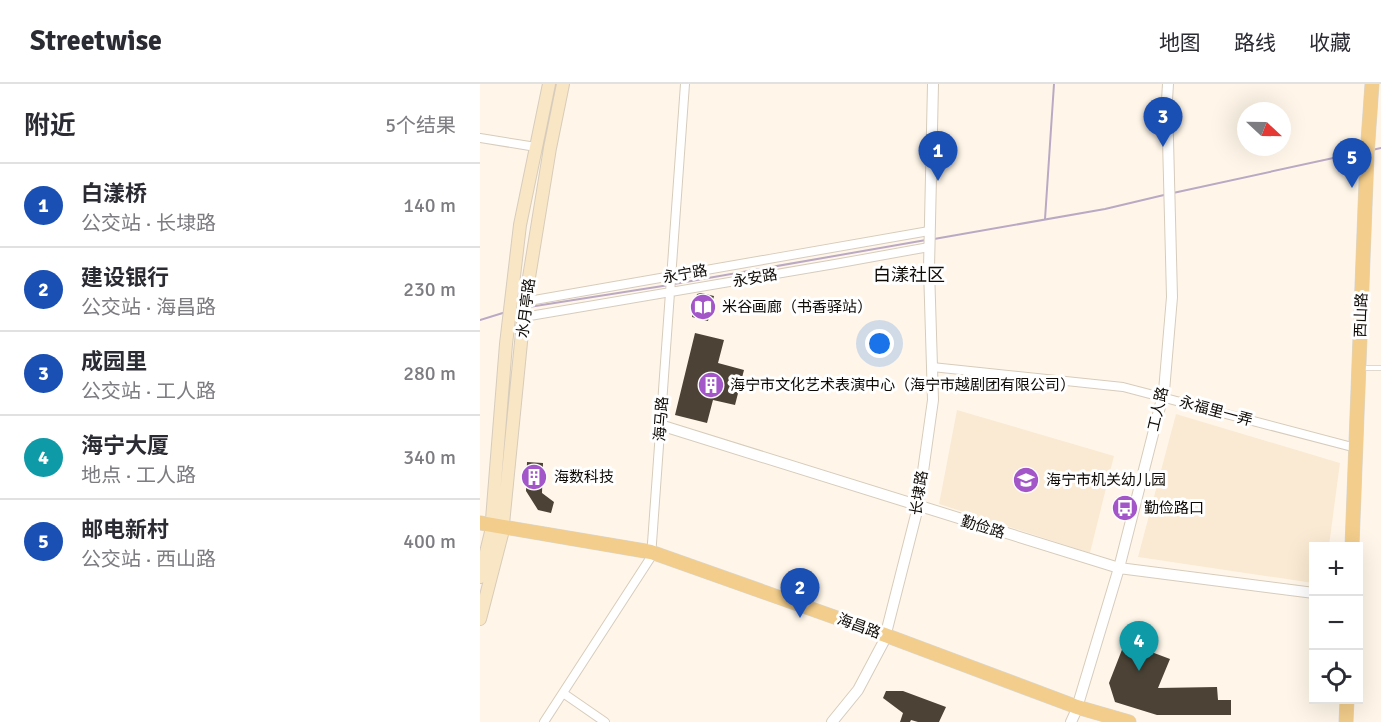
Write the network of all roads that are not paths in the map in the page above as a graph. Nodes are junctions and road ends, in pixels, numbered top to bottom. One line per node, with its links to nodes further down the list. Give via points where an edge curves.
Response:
1 (549, 84): 8 (main road, 水月亭路)
2 (563, 84): 13 (main road, 水月亭路)
3 (685, 84): 11 (street, 海马路)
4 (933, 84): 9 (street)
5 (1168, 84): 19 (street, 工人路, via 1172,297)
6 (1372, 84): 17 (main road, 西山路)
7 (480, 138): 8 (street)
8 (536, 147): 12 (main road, 水月亭路, via 520,225)
9 (929, 232): 10 (street, 长埭路); 11 (street, 永宁路)
10 (929, 246): 11 (street, 永安路); 16 (street, 长埭路)
11 (670, 285): 13 (street, 永宁路); 14 (street, 永安路); 20 (street, 海马路)
12 (511, 302): 13 (street, 永宁路); 15 (main road, 水月亭路)
13 (525, 303): 14 (main road, 水月亭路)
14 (524, 317): 15 (street, 永安路); 23 (main road, 水月亭路)
15 (509, 322): 23 (main road, 水月亭路)
16 (932, 367): 19 (street, 永福里一弄, via 1123,387); 22 (street, 长埭路, via 933,400)
17 (1359, 368): 18 (lane); 21 (main road, 西山路)
18 (1381, 368)
19 (1162, 397): 21 (street, 永福里一弄); 26 (street, 工人路)
20 (660, 425): 22 (street, 勤俭路); 25 (street, 海马路)
21 (1356, 448): 24 (main road, 西山路)
22 (918, 507): 26 (street, 勤俭路); 30 (street, 长埭路)
23 (491, 529): 25 (main road, 海昌路); 27 (main road); 29 (main road)
24 (1352, 542)
25 (651, 555): 30 (main road, 海昌路); 31 (street, 海马路)
26 (1119, 568): 28 (street, 勤俭路); 33 (street, 工人路)
27 (480, 577)
28 (1309, 592)
29 (480, 618)
30 (885, 638): 33 (main road, 海昌路); 36 (street, 长埭路, via 858,690)
31 (563, 693): 34 (street, 海马路); 35 (street)
32 (1347, 704): 39 (main road)
33 (1074, 714): 37 (main road, 海昌路); 38 (main road, 海昌路)
34 (544, 722)
35 (605, 722)
36 (832, 722)
37 (1104, 722)
38 (1129, 722)
39 (1346, 722)

